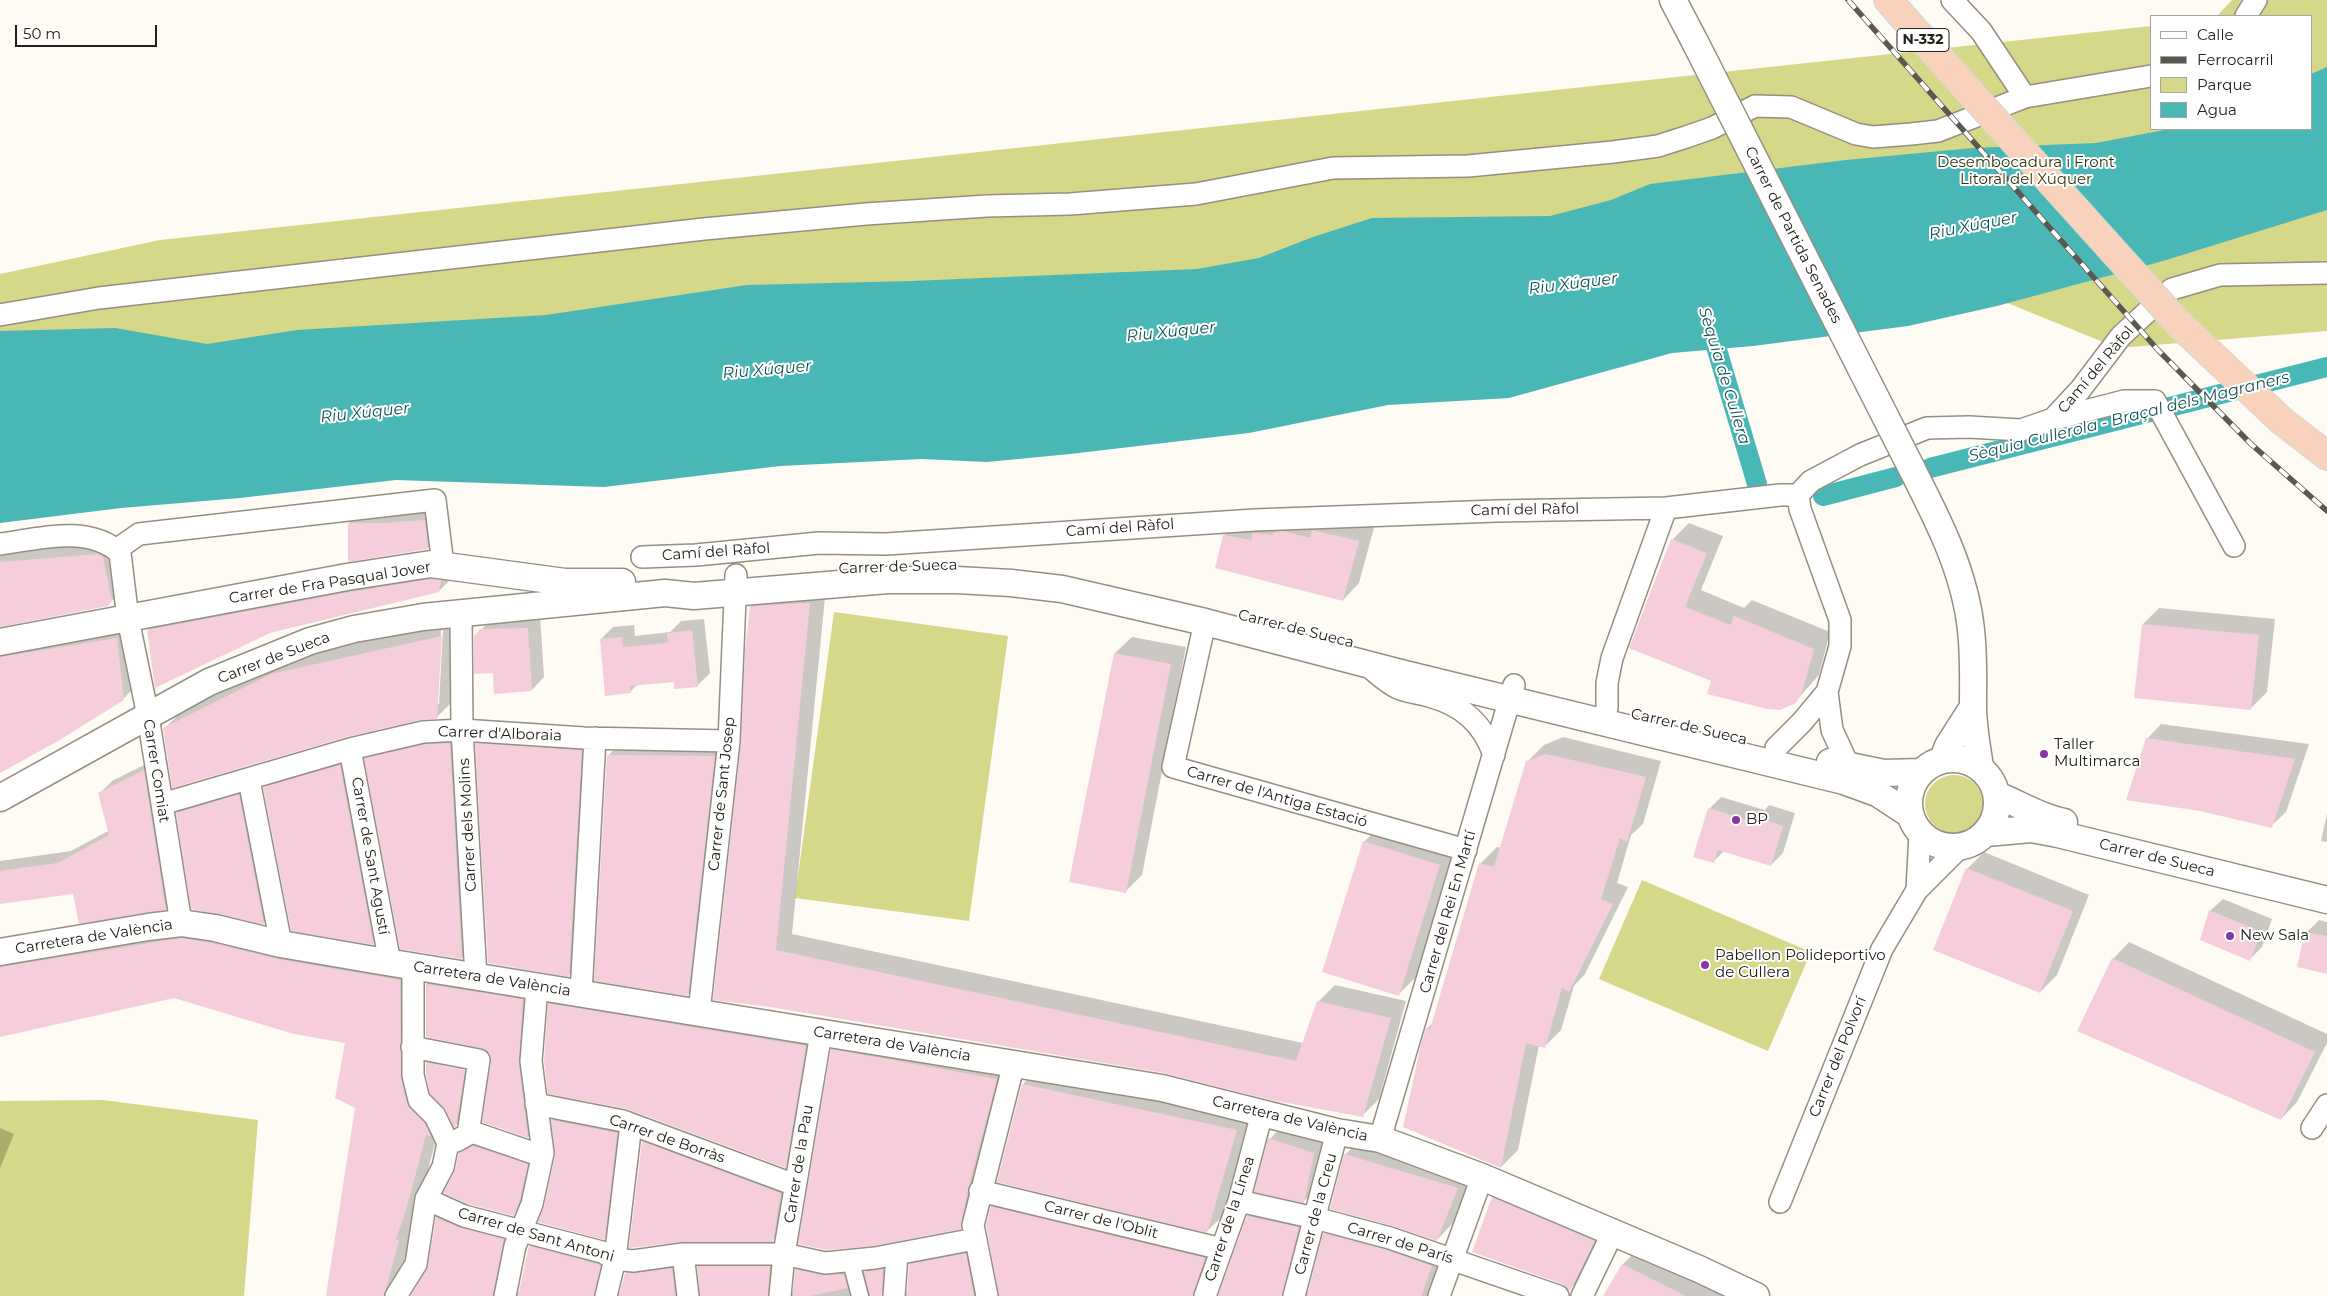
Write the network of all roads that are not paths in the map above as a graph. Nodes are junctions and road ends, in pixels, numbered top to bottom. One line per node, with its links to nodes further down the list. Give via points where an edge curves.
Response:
1 (1673, 0): 29 (street, Carrer de Partida Senades, bridge, via 1949,546 1962,583 1971,628)
2 (1888, 0): 11 (highway, N-332, bridge, via 2180,324 2280,419)
3 (1952, 0): 7 (street, via 1981,31)
4 (2256, 0): 5 (street)
5 (2247, 15)
6 (2150, 76): 7 (street)
7 (2025, 97): 9 (street, via 1938,131 1911,134 1873,137 1856,134 1791,107 1755,106 1686,137 1658,146 1613,152 1468,166 1333,168 1196,194 866,214 704,229 100,298)
8 (2327, 273): 10 (street, Camí del Ràfol, via 2220,275 2172,289 2121,336 2080,390)
9 (0, 315)
10 (2053, 419): 12 (street, Camí del Ràfol, via 2021,430 1927,428 1852,459 1811,481); 15 (street, via 2124,401 2155,400)
11 (2327, 456)
12 (1798, 495): 13 (street, Camí del Ràfol); 28 (street, via 1800,509 1840,620 1840,646)
13 (1666, 508): 17 (street, Camí del Ràfol, via 1255,520 886,544 819,543); 30 (street, via 1612,658)
14 (0, 544): 16 (street, via 77,535 94,538)
15 (2234, 546)
16 (116, 550): 18 (street, via 139,534 435,500); 23 (street, Carrer Comiat, via 122,560)
17 (642, 557)
18 (443, 565): 19 (street, Carrer de Fra Pasqual Jover, via 565,582); 23 (street, Carrer de Fra Pasqual Jover, via 347,577)
19 (692, 578): 20 (street, Carrer de Sueca); 21 (street, Carrer de Sueca)
20 (736, 584): 21 (street, Carrer de Sueca, via 694,596); 24 (street, Carrer de Sueca, via 888,580 1002,582 1062,589); 27 (street, Carrer de Sueca, via 903,564 955,564 1045,571 1105,581); 34 (street, Carrer de Sant Josep)
21 (665, 593): 22 (street, Carrer de Sueca)
22 (461, 613): 31 (street, Carrer de Sueca, via 393,622 310,641 209,682); 32 (street, Carrer dels Molins)
23 (128, 619): 25 (street, Carrer de Fra Pasqual Jover); 31 (street, Carrer Comiat)
24 (1205, 622): 26 (street, Carrer de Sueca); 48 (street, Carrer de l'Antiga Estació, via 1173,767)
25 (0, 642)
26 (1366, 664): 27 (street, Carrer de Sueca); 37 (street, via 1396,688 1432,696 1472,717 1484,732)
27 (1512, 692): 30 (street, Carrer de Sueca); 37 (street, Carrer del Rei En Martí); 45 (street, Carrer de Sueca, via 1844,781 1877,793)
28 (1827, 692): 35 (street); 39 (street, via 1832,730)
29 (1973, 707): 38 (street); 40 (street, Carrer de Partida Senades)
30 (1607, 708): 35 (street, Carrer de Sueca)
31 (148, 716): 43 (street, Carrer de Sueca); 44 (street, Carrer Comiat)
32 (462, 730): 33 (street, Carrer d'Alboraia); 36 (street, Carrer d'Alboraia, via 423,732); 56 (street, Carrer dels Molins)
33 (595, 738): 34 (street, Carrer d'Alboraia); 58 (street)
34 (729, 741): 59 (street, Carrer de Sant Josep)
35 (1776, 748): 39 (street, Carrer de Sueca)
36 (350, 749): 41 (street, Carrer d'Alboraia); 55 (street, Carrer de Sant Agustí)
37 (1494, 755): 48 (street, Carrer del Rei En Martí)
38 (1932, 766): 39 (street, Carrer de Sueca, via 1884,773); 40 (street, via 1956,758); 45 (street, via 1912,784 1908,799)
39 (1849, 767)
40 (1980, 767): 42 (street, via 1991,780)
41 (249, 780): 44 (street, Carrer d'Alboraia); 53 (street)
42 (1997, 795): 46 (street, via 1995,815); 49 (street, Carrer de Sueca, via 2050,819)
43 (0, 798)
44 (162, 804): 52 (street, Carrer Comiat)
45 (1915, 824): 47 (street, via 1932,843 1945,848); 50 (street, Carrer del Polvorí)
46 (1986, 833): 47 (street, via 1974,843); 51 (street, Carrer de Sueca, via 2032,829 2058,834)
47 (1959, 848): 50 (street, Carrer del Polvorí)
48 (1466, 850): 70 (street, Carrer del Rei En Martí)
49 (2327, 885)
50 (1917, 890): 78 (street, Carrer del Polvorí, via 1882,950)
51 (2327, 900)
52 (181, 923): 53 (street, Carretera de València); 54 (street, Carretera de València)
53 (281, 944): 55 (street, Carretera de València)
54 (0, 952)
55 (401, 964): 56 (street, Carretera de València); 61 (street, Carrer de Sant Agustí)
56 (476, 977): 57 (street, Carretera de València)
57 (537, 987): 58 (street, Carretera de València); 63 (street, via 531,1061)
58 (581, 994): 59 (street, Carretera de València)
59 (699, 1012): 60 (street, Carretera de València)
60 (821, 1033): 62 (street, Carretera de València); 74 (street, Carrer de la Pau)
61 (412, 1047): 69 (street, via 479,1060); 71 (street, Carrer de Sant Agustí, via 413,1075 419,1100 435,1116)
62 (1014, 1064): 65 (street, Carretera de València, via 1162,1088); 75 (street)
63 (536, 1104): 66 (street, Carrer de Borràs); 72 (street)
64 (2327, 1105): 67 (street)
65 (1262, 1113): 68 (street, Carretera de València); 77 (street, Carrer de la Línea)
66 (631, 1124): 74 (street, Carrer de Borràs); 88 (street)
67 (2312, 1128)
68 (1337, 1132): 70 (street, Carretera de València); 79 (street, Carrer de la Creu)
69 (468, 1134): 71 (street); 72 (street, via 472,1132)
70 (1380, 1139): 73 (street, Carretera de València)
71 (448, 1146): 76 (street, via 443,1167)
72 (542, 1156): 80 (street, via 532,1204)
73 (1482, 1177): 81 (street, Carretera de València); 87 (street)
74 (795, 1186): 85 (street, Carrer de la Pau)
75 (980, 1191): 82 (street, via 972,1225); 83 (street, Carrer de l'Oblit)
76 (426, 1199): 80 (street, Carrer de Sant Antoni, via 464,1216); 91 (street, via 416,1264)
77 (1239, 1201): 79 (street, Carrer de París); 83 (street, Carrer de la Línea)
78 (1780, 1202)
79 (1315, 1218): 87 (street, Carrer de París); 100 (street, Carrer de la Creu)
80 (520, 1230): 88 (street, Carrer de Sant Antoni, via 602,1252); 92 (street)
81 (1614, 1232): 90 (street, Carretera de València); 103 (street)
82 (974, 1239): 86 (street, Carrer de Sant Antoni); 98 (street)
83 (1222, 1249): 99 (street, Carrer de la Línea)
84 (682, 1254): 85 (street, Carrer de Sant Antoni); 88 (street, Carrer de Sant Antoni, via 633,1261); 94 (street)
85 (784, 1254): 89 (street, Carrer de Sant Antoni, via 824,1263); 95 (street, Carrer de la Pau)
86 (897, 1254): 89 (street, Carrer de Sant Antoni); 97 (street)
87 (1453, 1258): 101 (street); 102 (street, Carrer de París)
88 (615, 1259): 93 (street)
89 (851, 1262): 96 (street)
90 (1750, 1295)
91 (396, 1296)
92 (504, 1296)
93 (606, 1296)
94 (688, 1296)
95 (780, 1296)
96 (860, 1296)
97 (894, 1296)
98 (987, 1296)
99 (1205, 1296)
100 (1294, 1296)
101 (1439, 1296)
102 (1558, 1296)
103 (1582, 1296)

